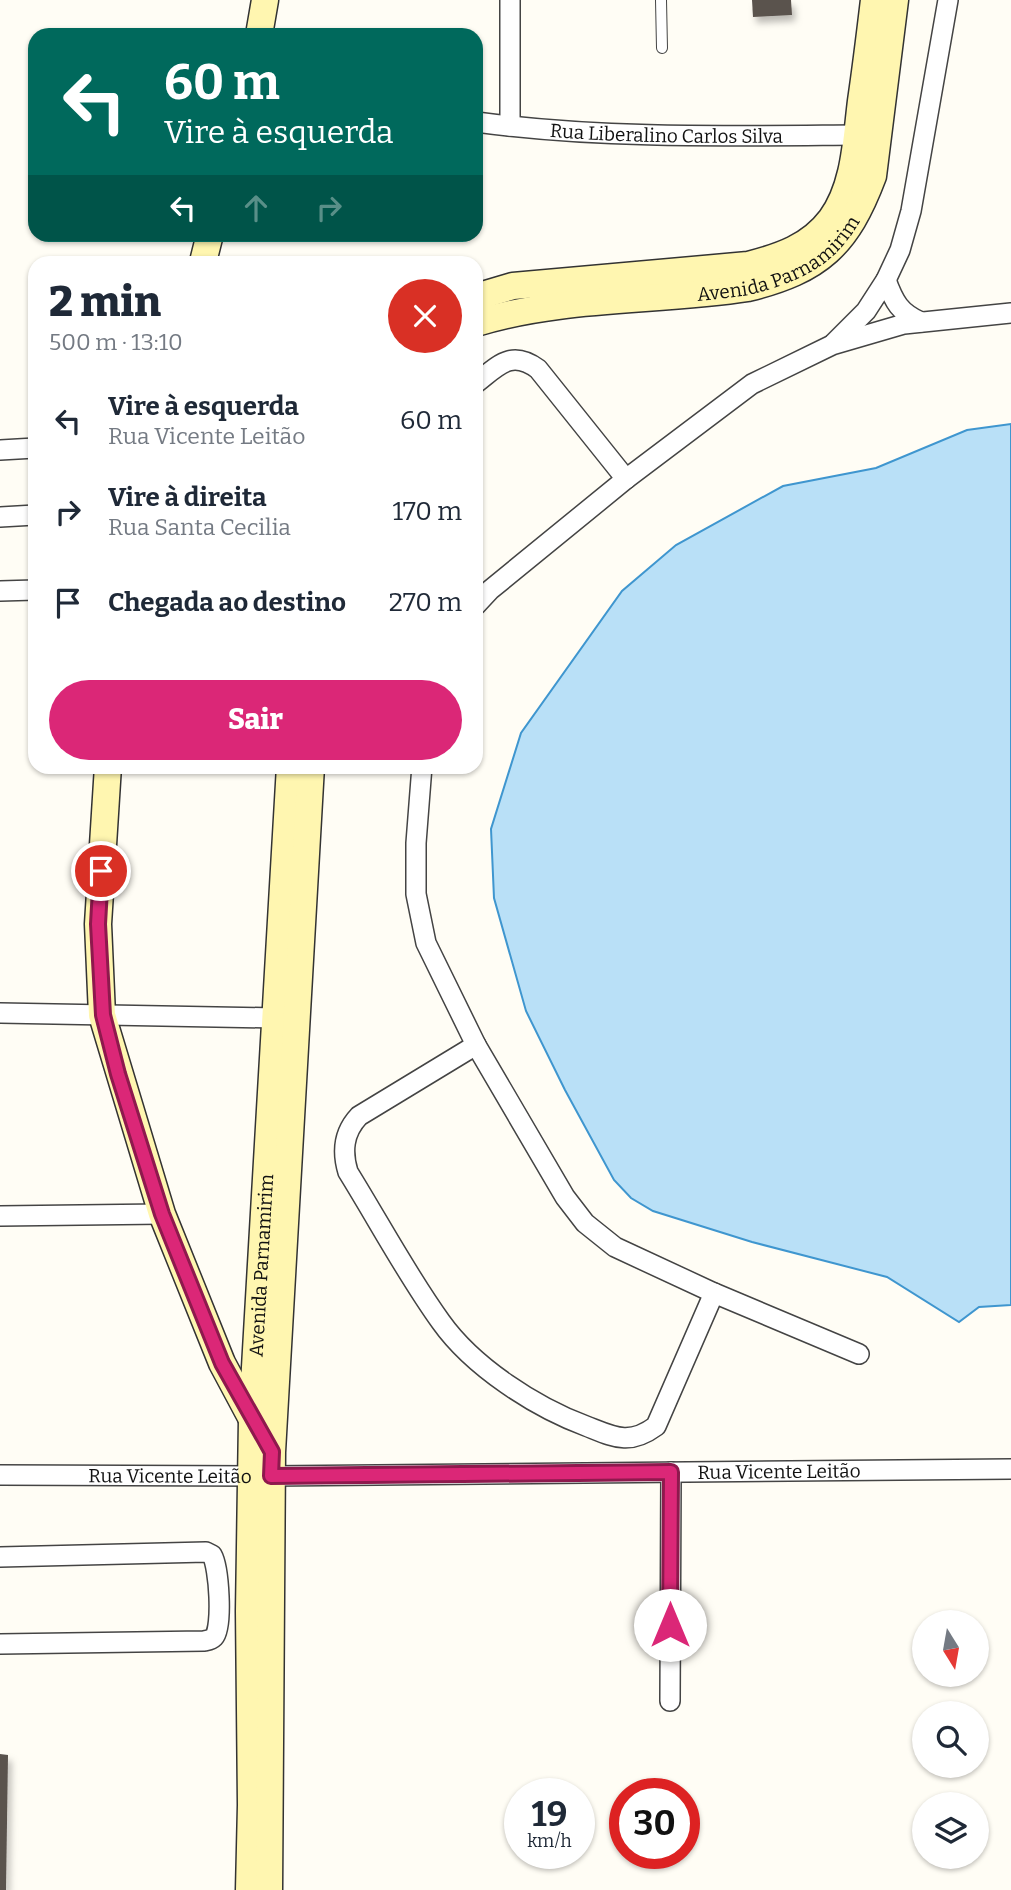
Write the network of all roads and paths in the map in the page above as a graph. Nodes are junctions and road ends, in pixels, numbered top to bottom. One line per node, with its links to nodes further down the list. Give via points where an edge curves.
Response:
1 (265, 0): 7 (street)
2 (510, 0): 10 (street)
3 (661, 0): 8 (lane)
4 (895, 0): 6 (street, Avenida Parnamirim)
5 (948, 0): 12 (street, via 911,211)
6 (879, 17): 11 (street, Avenida Parnamirim); 13 (street, Avenida Parnamirim, via 873,176 851,226 839,241 821,259 772,282 723,292)
7 (260, 28)
8 (662, 48)
9 (483, 123): 10 (street, Rua Liberalino Carlos Silva)
10 (510, 126): 11 (street, Rua Liberalino Carlos Silva, via 702,136)
11 (857, 135): 13 (street, Avenida Parnamirim, via 845,194 830,220 807,242 784,256)
12 (886, 280): 17 (street, via 898,308); 18 (street, via 866,311)
13 (640, 287): 14 (street, Avenida Parnamirim, via 513,286); 16 (street, Avenida Parnamirim)
14 (483, 295)
15 (1011, 313): 17 (street)
16 (483, 321)
17 (921, 323): 18 (street)
18 (832, 345): 22 (street, via 752,384)
19 (483, 378): 22 (street, via 505,361 528,362 538,369)
20 (28, 449): 21 (street)
21 (0, 450)
22 (626, 479): 27 (street)
23 (28, 515): 24 (street)
24 (0, 517)
25 (28, 590): 26 (street)
26 (0, 591)
27 (483, 598)
28 (107, 774): 33 (street, via 98,924)
29 (290, 774): 34 (street, Avenida Parnamirim)
30 (310, 774): 41 (street, Avenida Parnamirim)
31 (421, 774): 35 (street, via 416,894 426,943)
32 (0, 1013): 33 (street)
33 (103, 1015): 34 (street); 36 (street)
34 (275, 1018): 40 (street, Avenida Parnamirim)
35 (475, 1045): 38 (street, via 565,1198 585,1223 615,1247); 38 (street, via 359,1116 345,1139 348,1172 442,1324 505,1384 575,1422 631,1438 656,1426)
36 (162, 1214): 37 (street); 40 (street, via 222,1363)
37 (0, 1216)
38 (714, 1293): 39 (street)
39 (859, 1354)
40 (252, 1419): 41 (street)
41 (264, 1468): 43 (street, Rua Vicente Leitão); 44 (street, Rua Vicente Leitão); 47 (street, Avenida Parnamirim); 50 (street, Avenida Parnamirim)
42 (1011, 1469): 43 (street, Rua Vicente Leitão)
43 (671, 1472): 49 (street)
44 (0, 1475)
45 (0, 1557): 46 (street, via 206,1552 217,1566)
46 (219, 1611): 47 (street); 48 (street, via 217,1632 211,1640)
47 (250, 1611): 50 (street, Avenida Parnamirim)
48 (0, 1643)
49 (670, 1701)
50 (261, 1807): 51 (street, Avenida Parnamirim); 52 (street, Avenida Parnamirim)
51 (249, 1890)
52 (269, 1890)

